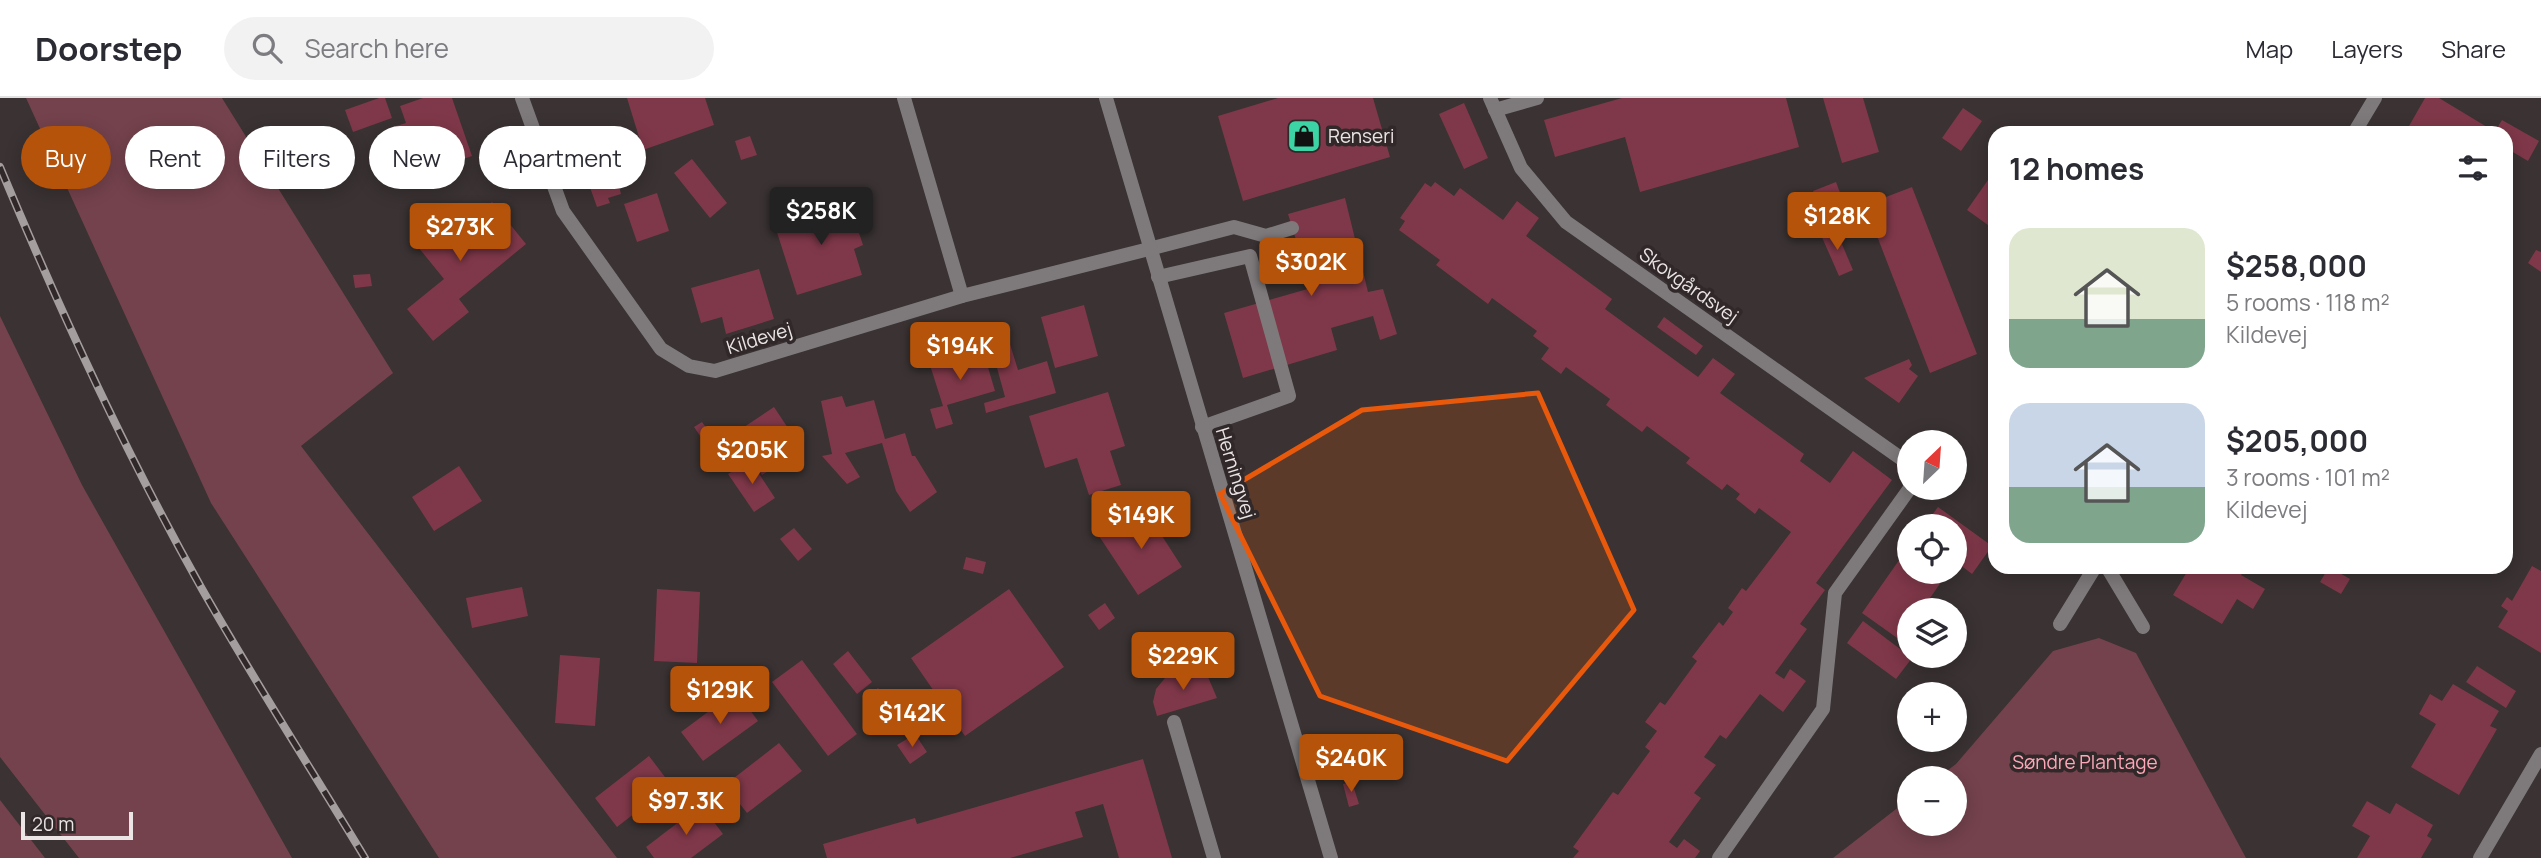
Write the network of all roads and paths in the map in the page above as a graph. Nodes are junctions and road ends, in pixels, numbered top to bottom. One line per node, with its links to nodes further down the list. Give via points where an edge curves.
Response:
1 (522, 98): 11 (street, Kildevej, via 563,211 661,349 689,366 715,371)
2 (904, 98): 11 (street)
3 (1106, 98): 9 (street, Herningvej)
4 (1537, 98): 6 (street)
5 (2375, 98): 7 (street)
6 (1493, 104): 13 (street, Skovgårdsvej, via 1521,168 1566,222)
7 (2358, 126)
8 (1292, 228): 9 (street, Kildevej, via 1266,236 1234,228)
9 (1149, 249): 10 (street, Herningvej); 11 (street, Kildevej)
10 (1158, 277): 12 (street, Herningvej); 12 (street, via 1250,256 1289,396)
11 (962, 296)
12 (1202, 427): 22 (street, Herningvej)
13 (1897, 456)
14 (1901, 500): 23 (street, via 1835,593 1823,709)
15 (2091, 574): 17 (street)
16 (2111, 574): 18 (street)
17 (2060, 624)
18 (2143, 626)
19 (1174, 722): 21 (street)
20 (2541, 754): 24 (street)
21 (1213, 858)
22 (1331, 858)
23 (1720, 858)
24 (2480, 858)

